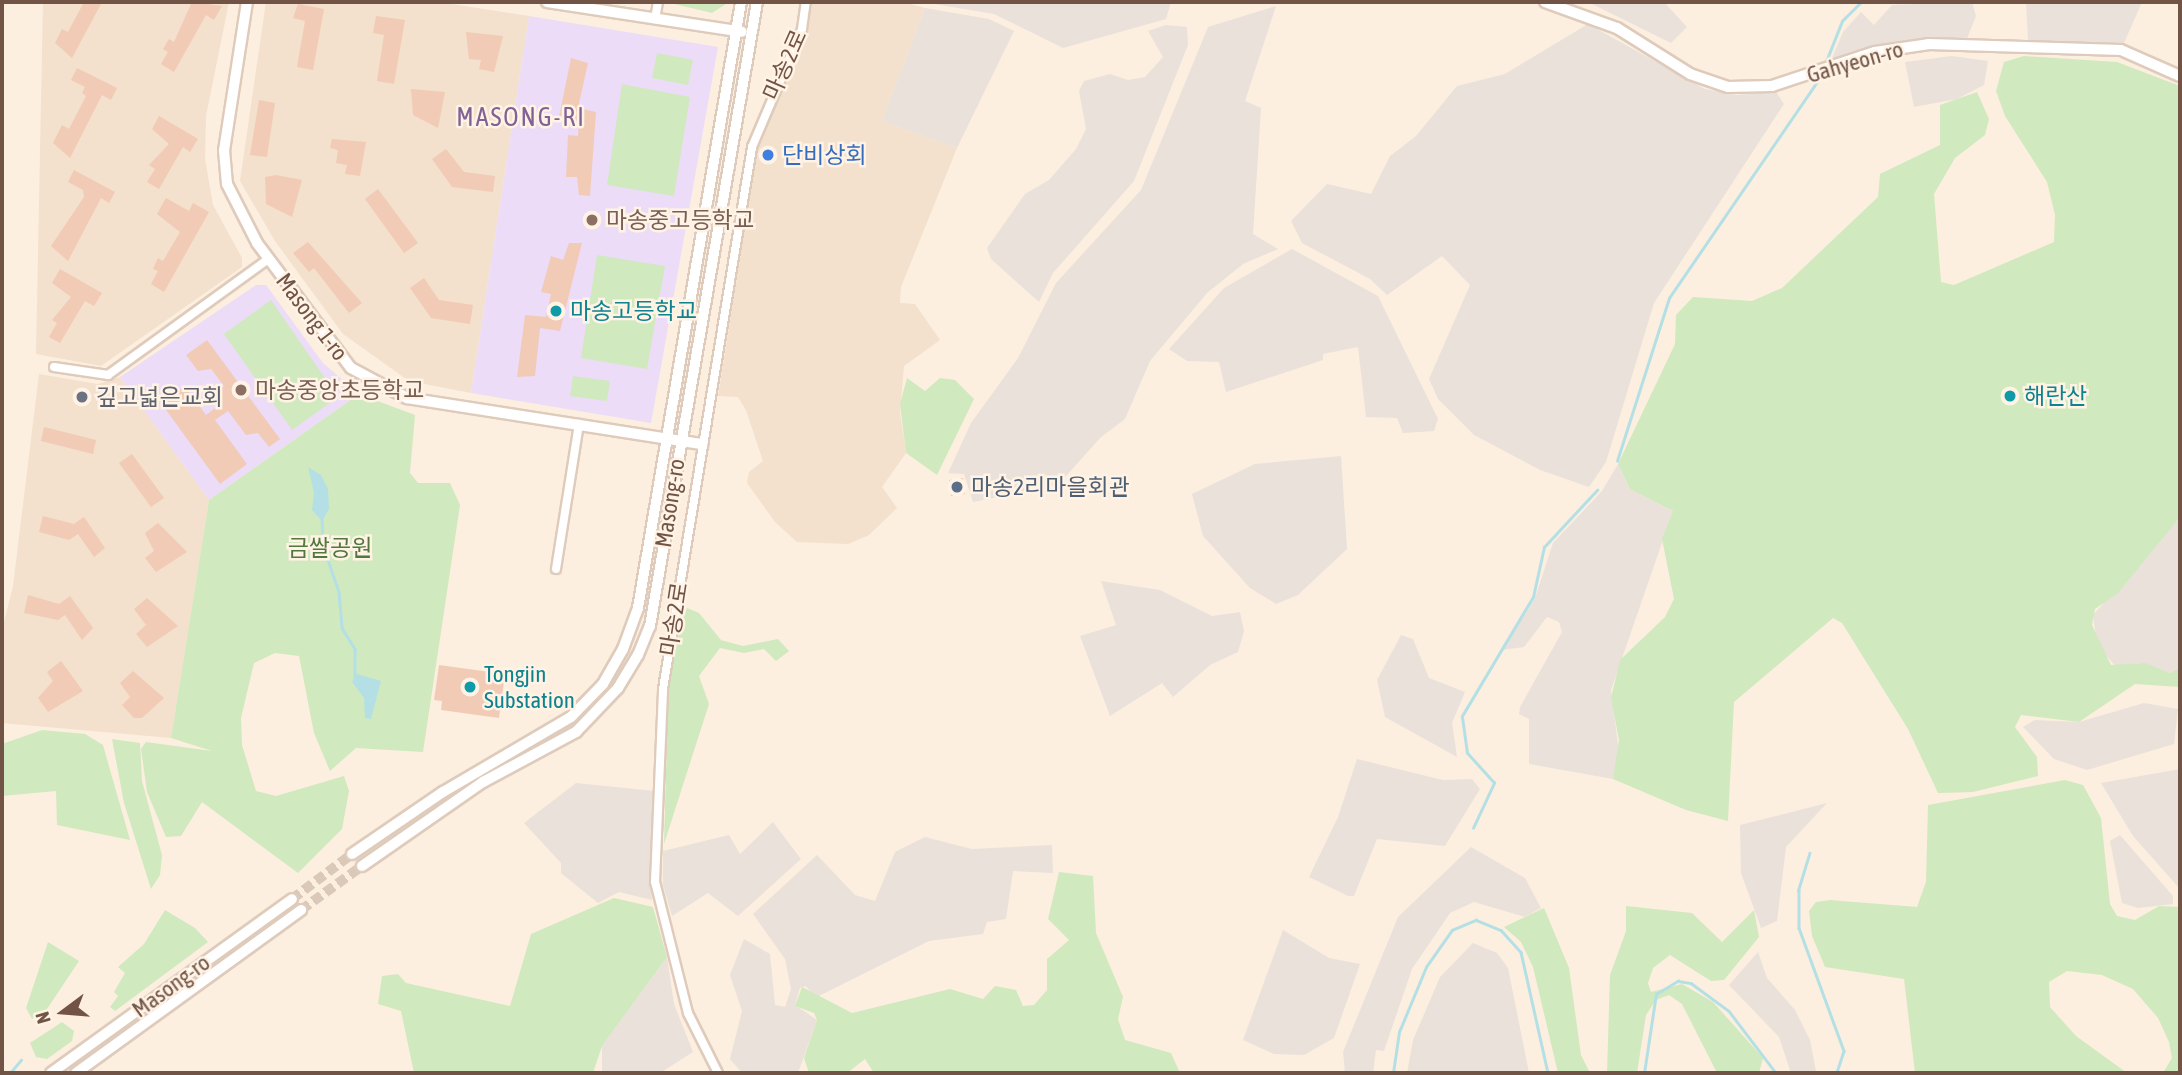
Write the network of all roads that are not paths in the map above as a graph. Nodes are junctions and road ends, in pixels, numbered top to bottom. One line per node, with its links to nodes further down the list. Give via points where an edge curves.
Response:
1 (247, 2): 12 (street, Masong 1-ro, via 224,170 240,217)
2 (547, 2): 8 (street)
3 (658, 2): 8 (street)
4 (741, 2): 9 (street, Masong-ro)
5 (757, 2): 10 (street, Masong-ro)
6 (806, 2): 17 (street, 마송2로, via 802,29 752,147)
7 (1545, 2): 11 (street, Gahyeon-ro, via 1617,28 1690,74 1728,87 1772,86 1875,52 1929,44 2120,50)
8 (655, 19): 9 (street)
9 (736, 32): 10 (street); 15 (street, Masong-ro)
10 (751, 34): 16 (street, Masong-ro)
11 (2180, 76)
12 (268, 259): 13 (street, via 108,375); 14 (street, Masong 1-ro, via 329,342 371,382 407,398)
13 (54, 367)
14 (579, 424): 15 (street, Masong 1-ro); 18 (street)
15 (667, 438): 16 (street, Masong 1-ro); 19 (street, Masong-ro, via 638,608 603,684 571,717 443,792)
16 (680, 440): 17 (street, Masong 1-ro); 20 (street, Masong-ro, via 650,626 618,688 576,732 473,789)
17 (702, 444): 25 (street, 마송2로, via 663,689 654,872 688,1013)
18 (556, 569)
19 (352, 855)
20 (362, 866)
21 (292, 899): 23 (street, Masong-ro)
22 (302, 910): 24 (street, Masong-ro)
23 (51, 1073)
24 (76, 1073)
25 (718, 1073)

